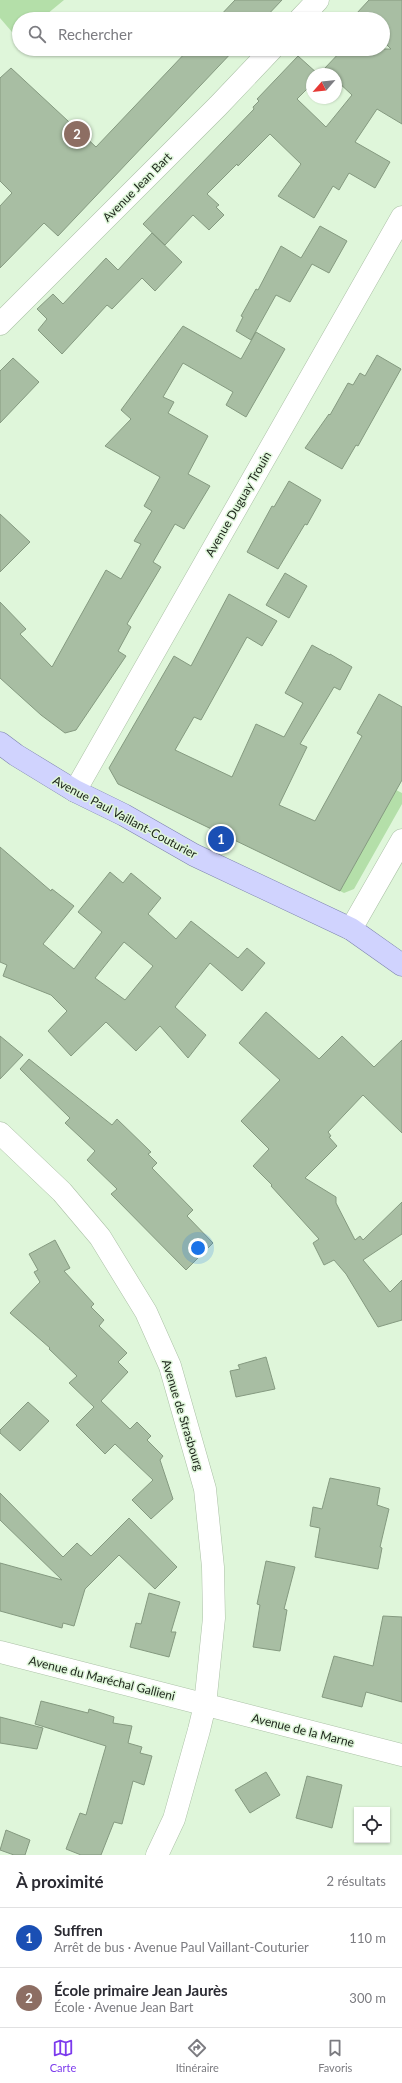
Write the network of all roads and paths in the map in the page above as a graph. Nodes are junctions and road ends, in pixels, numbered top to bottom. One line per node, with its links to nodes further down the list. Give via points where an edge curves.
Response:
1 (318, 0): 2 (street)
2 (307, 12)
3 (265, 56): 5 (street, Avenue Jean Bart)
4 (402, 217): 7 (street, Avenue Duguay Trouin)
5 (0, 324)
6 (0, 743): 7 (main road, Avenue Paul Vaillant-Couturier)
7 (75, 791): 9 (main road, Avenue Paul Vaillant-Couturier, via 124,815 194,855)
8 (402, 840): 9 (street)
9 (351, 928): 10 (main road, Avenue Paul Vaillant-Couturier)
10 (402, 965)
11 (0, 1133): 13 (street, Avenue de Strasbourg, via 62,1192 100,1237 146,1312 170,1366 205,1489 212,1559 214,1618)
12 (0, 1652): 13 (street, Avenue du Maréchal Gallieni)
13 (205, 1705): 14 (street, Avenue de la Marne); 15 (street, Avenue de Strasbourg, via 174,1819)
14 (402, 1755)
15 (157, 1855)

